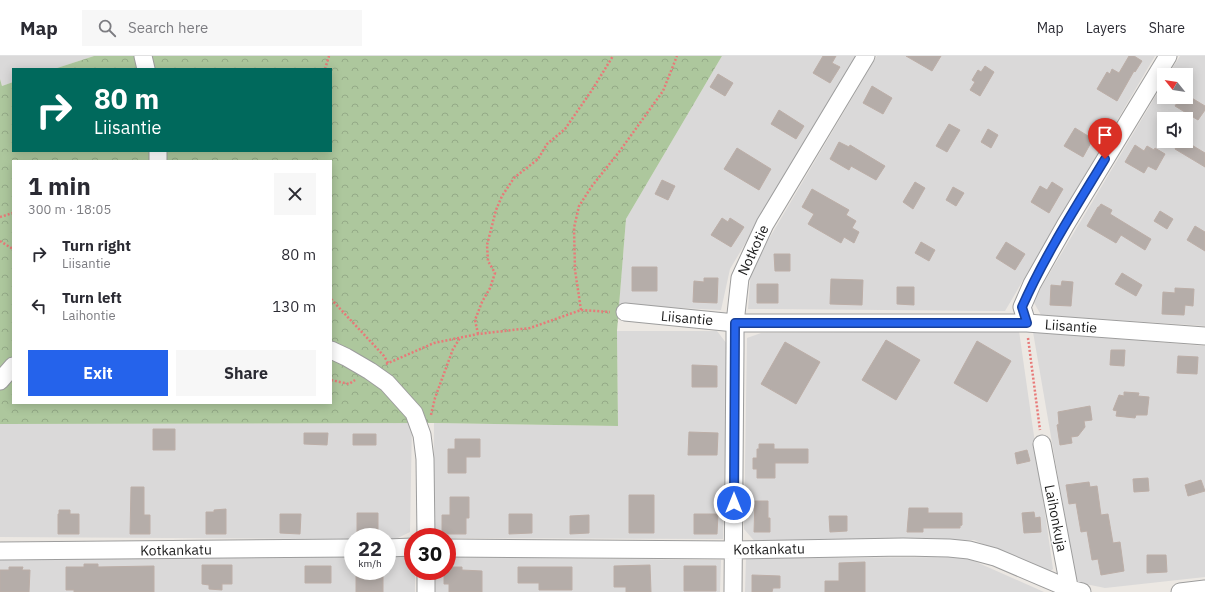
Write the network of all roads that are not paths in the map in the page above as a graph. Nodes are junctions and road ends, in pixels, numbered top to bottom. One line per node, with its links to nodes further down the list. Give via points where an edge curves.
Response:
1 (143, 56): 4 (street)
2 (866, 56): 6 (street, Notkotie, via 765,224 740,278)
3 (1168, 56): 7 (street, via 1032,284 1022,307)
4 (146, 68)
5 (625, 312): 6 (street, Liisantie)
6 (735, 323): 7 (street, Liisantie); 16 (street, Notkotie)
7 (1027, 323): 8 (street, Liisantie)
8 (1205, 336)
9 (332, 350): 13 (street, via 370,371 387,384 414,413 422,435 425,459)
10 (12, 367): 11 (street)
11 (0, 381)
12 (1042, 444): 20 (street, Laihonkuja)
13 (426, 528)
14 (344, 548): 17 (street, Kotkankatu)
15 (456, 548): 16 (street, Kotkankatu)
16 (734, 550): 20 (street, Kotkankatu, via 903,547 969,550 995,557); 22 (street, Notkotie)
17 (0, 551)
18 (426, 580): 21 (street)
19 (1205, 588): 23 (street)
20 (1074, 591)
21 (426, 592)
22 (733, 592)
23 (1180, 592)

